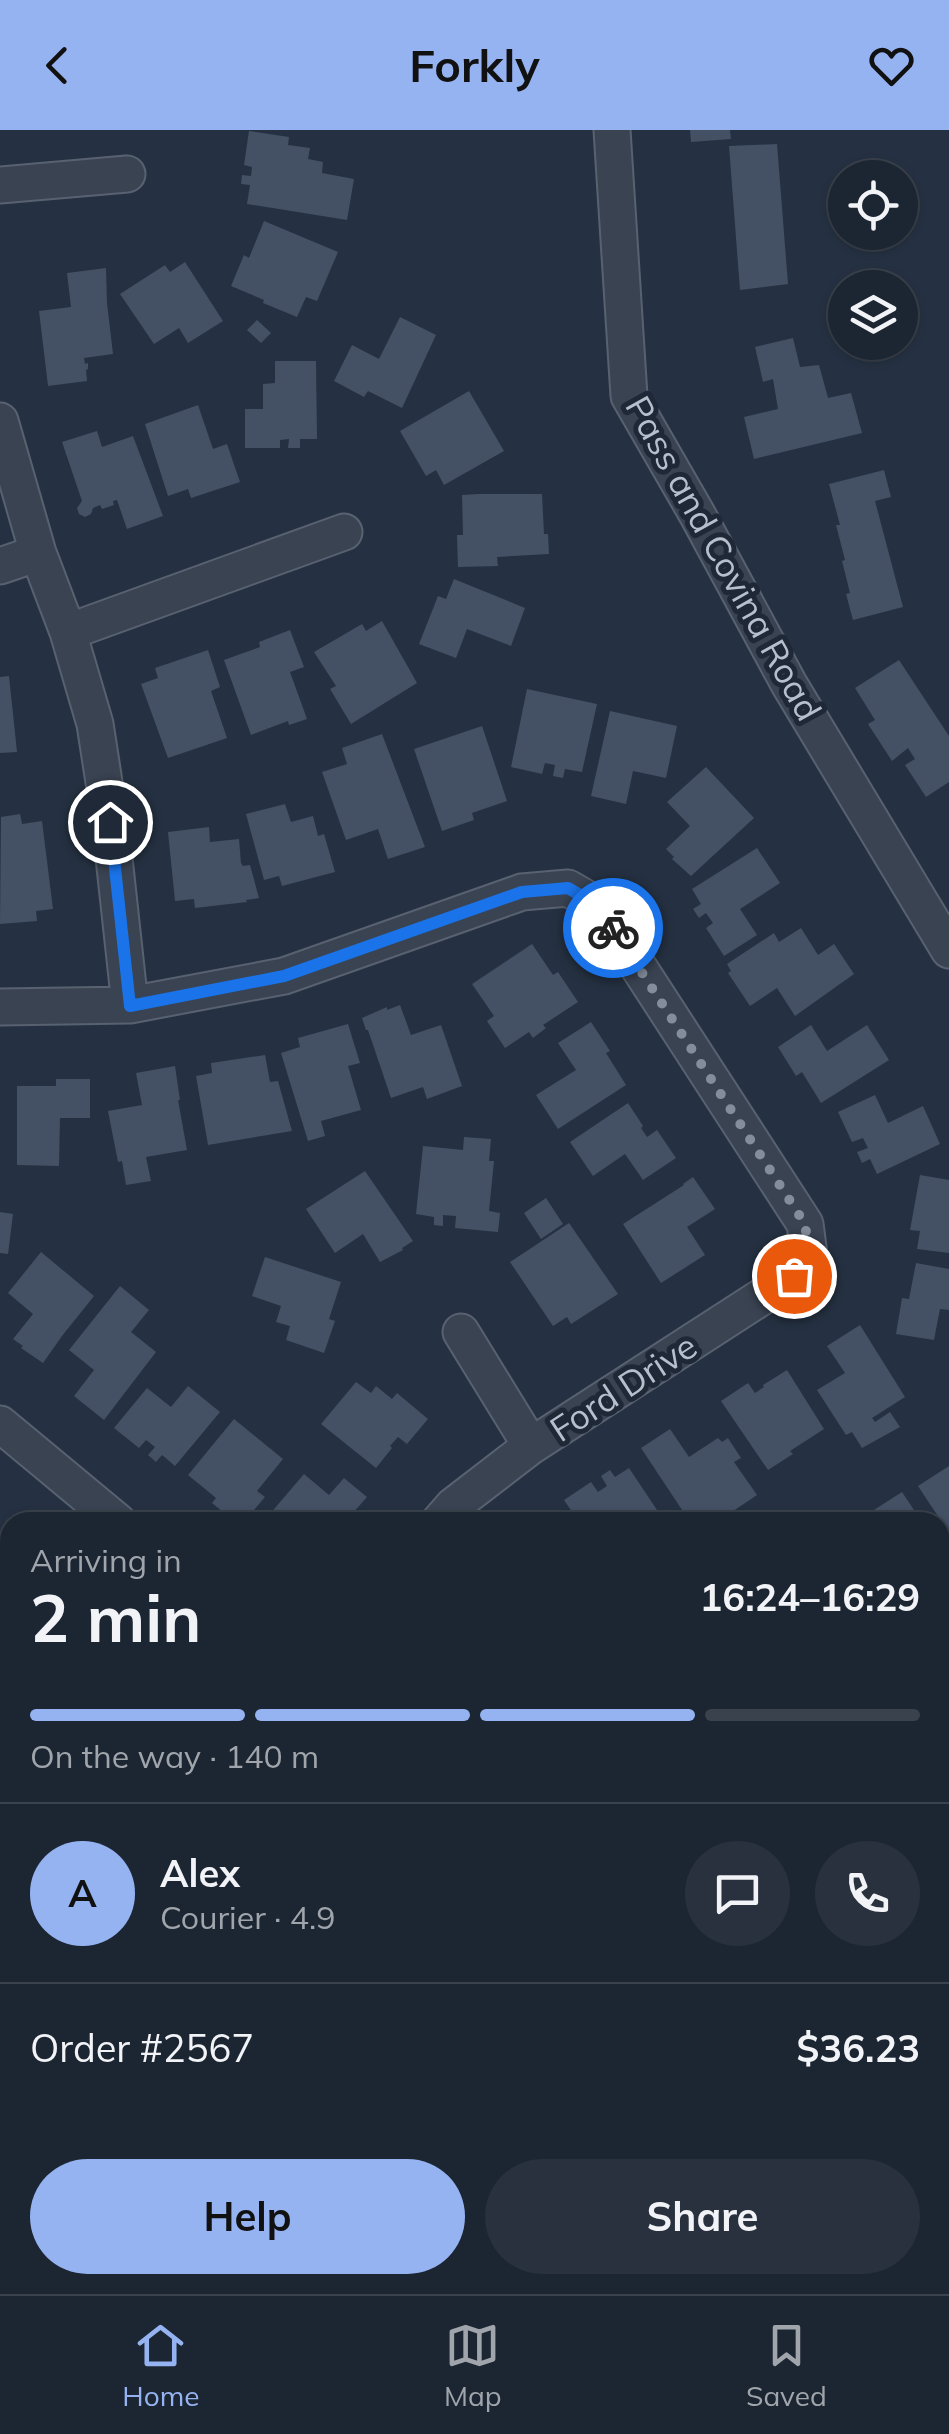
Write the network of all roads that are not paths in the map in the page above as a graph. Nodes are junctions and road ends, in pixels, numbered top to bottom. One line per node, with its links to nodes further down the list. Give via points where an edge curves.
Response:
1 (612, 130): 9 (street, Pass and Covina Road, via 629,396)
2 (127, 174): 3 (street)
3 (0, 185)
4 (0, 421): 6 (street)
5 (344, 532): 8 (street)
6 (38, 553): 7 (street); 8 (street)
7 (0, 566)
8 (68, 632): 10 (street, via 96,724)
9 (949, 950)
10 (130, 1006): 11 (street); 14 (street, Ford Drive, via 284,976 522,892 568,888 599,906 805,1224 809,1255 794,1276)
11 (0, 1007)
12 (461, 1332): 14 (street)
13 (0, 1424): 15 (street)
14 (531, 1446): 16 (street, Ford Drive)
15 (106, 1512)
16 (448, 1512)

